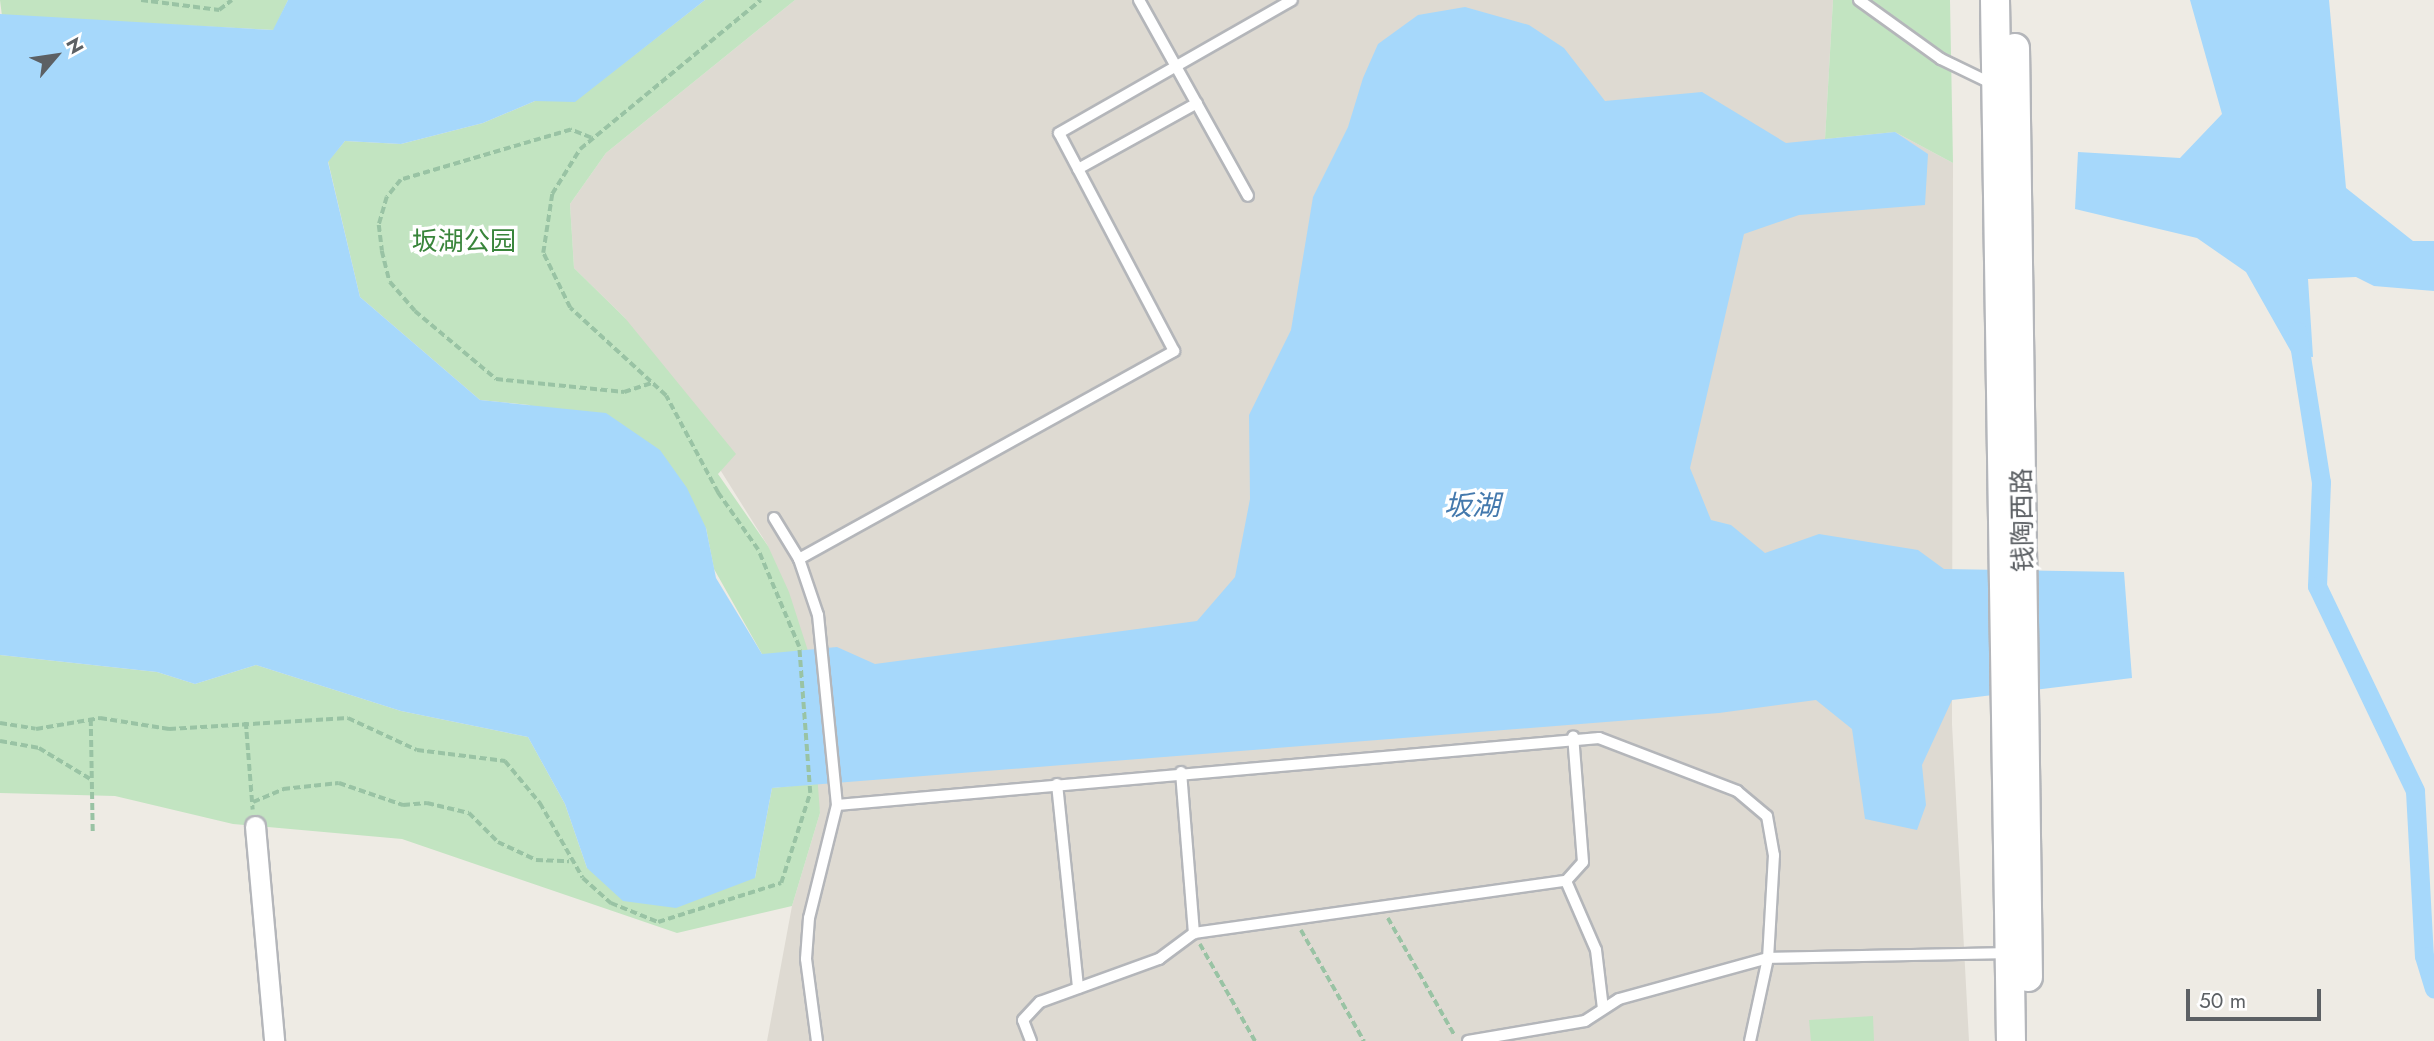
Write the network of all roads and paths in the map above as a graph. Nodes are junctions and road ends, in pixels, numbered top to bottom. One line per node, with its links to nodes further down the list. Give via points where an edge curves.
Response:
1 (141, 0): 2 (path, via 219,10)
2 (232, 0)
3 (761, 0): 11 (path)
4 (1139, 0): 8 (lane)
5 (1292, 0): 8 (lane)
6 (1859, 0): 9 (lane, via 1941,59)
7 (2005, 6): 9 (street, 钱陶西路); 17 (street, 钱陶西路)
8 (1177, 68): 10 (lane); 12 (lane, via 1059,133)
9 (1996, 85): 17 (street, 钱陶西路)
10 (1197, 103): 12 (lane); 13 (lane)
11 (591, 138): 14 (path, via 552,194 543,253 570,308); 14 (path, via 571,130 401,180 387,197 379,225 382,251 390,282 415,311 496,379 624,392)
12 (1078, 169): 16 (lane, via 1174,351)
13 (1248, 196)
14 (652, 383): 30 (path, via 758,550 799,647 810,793 781,883 688,917 658,922 611,903)
15 (774, 518): 16 (lane)
16 (799, 559): 27 (lane, via 823,640)
17 (2013, 562): 35 (street, 钱陶西路)
18 (91, 719): 19 (path, via 169,729); 20 (path, via 36,729); 24 (path)
19 (246, 722): 26 (path); 30 (path, via 337,716 369,724 417,750 505,761 540,803)
20 (0, 723)
21 (1573, 736): 23 (lane); 31 (lane, via 1583,862); 36 (lane, via 1599,738 1737,791 1767,816 1774,855)
22 (0, 741): 24 (path, via 39,748)
23 (1181, 772): 25 (lane); 34 (lane)
24 (92, 780): 29 (path)
25 (1057, 784): 27 (lane); 37 (lane)
26 (253, 802): 28 (path); 30 (path, via 283,789 339,783 403,805 427,803 469,813 498,842 536,860)
27 (837, 805): 40 (lane, via 809,918 806,959)
28 (255, 826): 39 (street)
29 (93, 831)
30 (571, 861)
31 (1566, 881): 32 (lane); 38 (lane, via 1596,950)
32 (1382, 907): 33 (lane); 44 (path)
33 (1295, 919): 34 (lane); 43 (path)
34 (1194, 933): 37 (lane, via 1159,958); 42 (path)
35 (2018, 953): 36 (lane); 47 (street, 钱陶西路); 48 (street, 钱陶西路)
36 (1768, 958): 38 (lane, via 1708,971); 46 (lane)
37 (1078, 988): 41 (lane, via 1030,1009 1023,1020)
38 (1603, 1009): 45 (lane, via 1585,1021)
39 (274, 1041)
40 (817, 1041)
41 (1031, 1041)
42 (1255, 1041)
43 (1364, 1041)
44 (1458, 1041)
45 (1468, 1041)
46 (1750, 1041)
47 (2011, 1041)
48 (2029, 1041)

